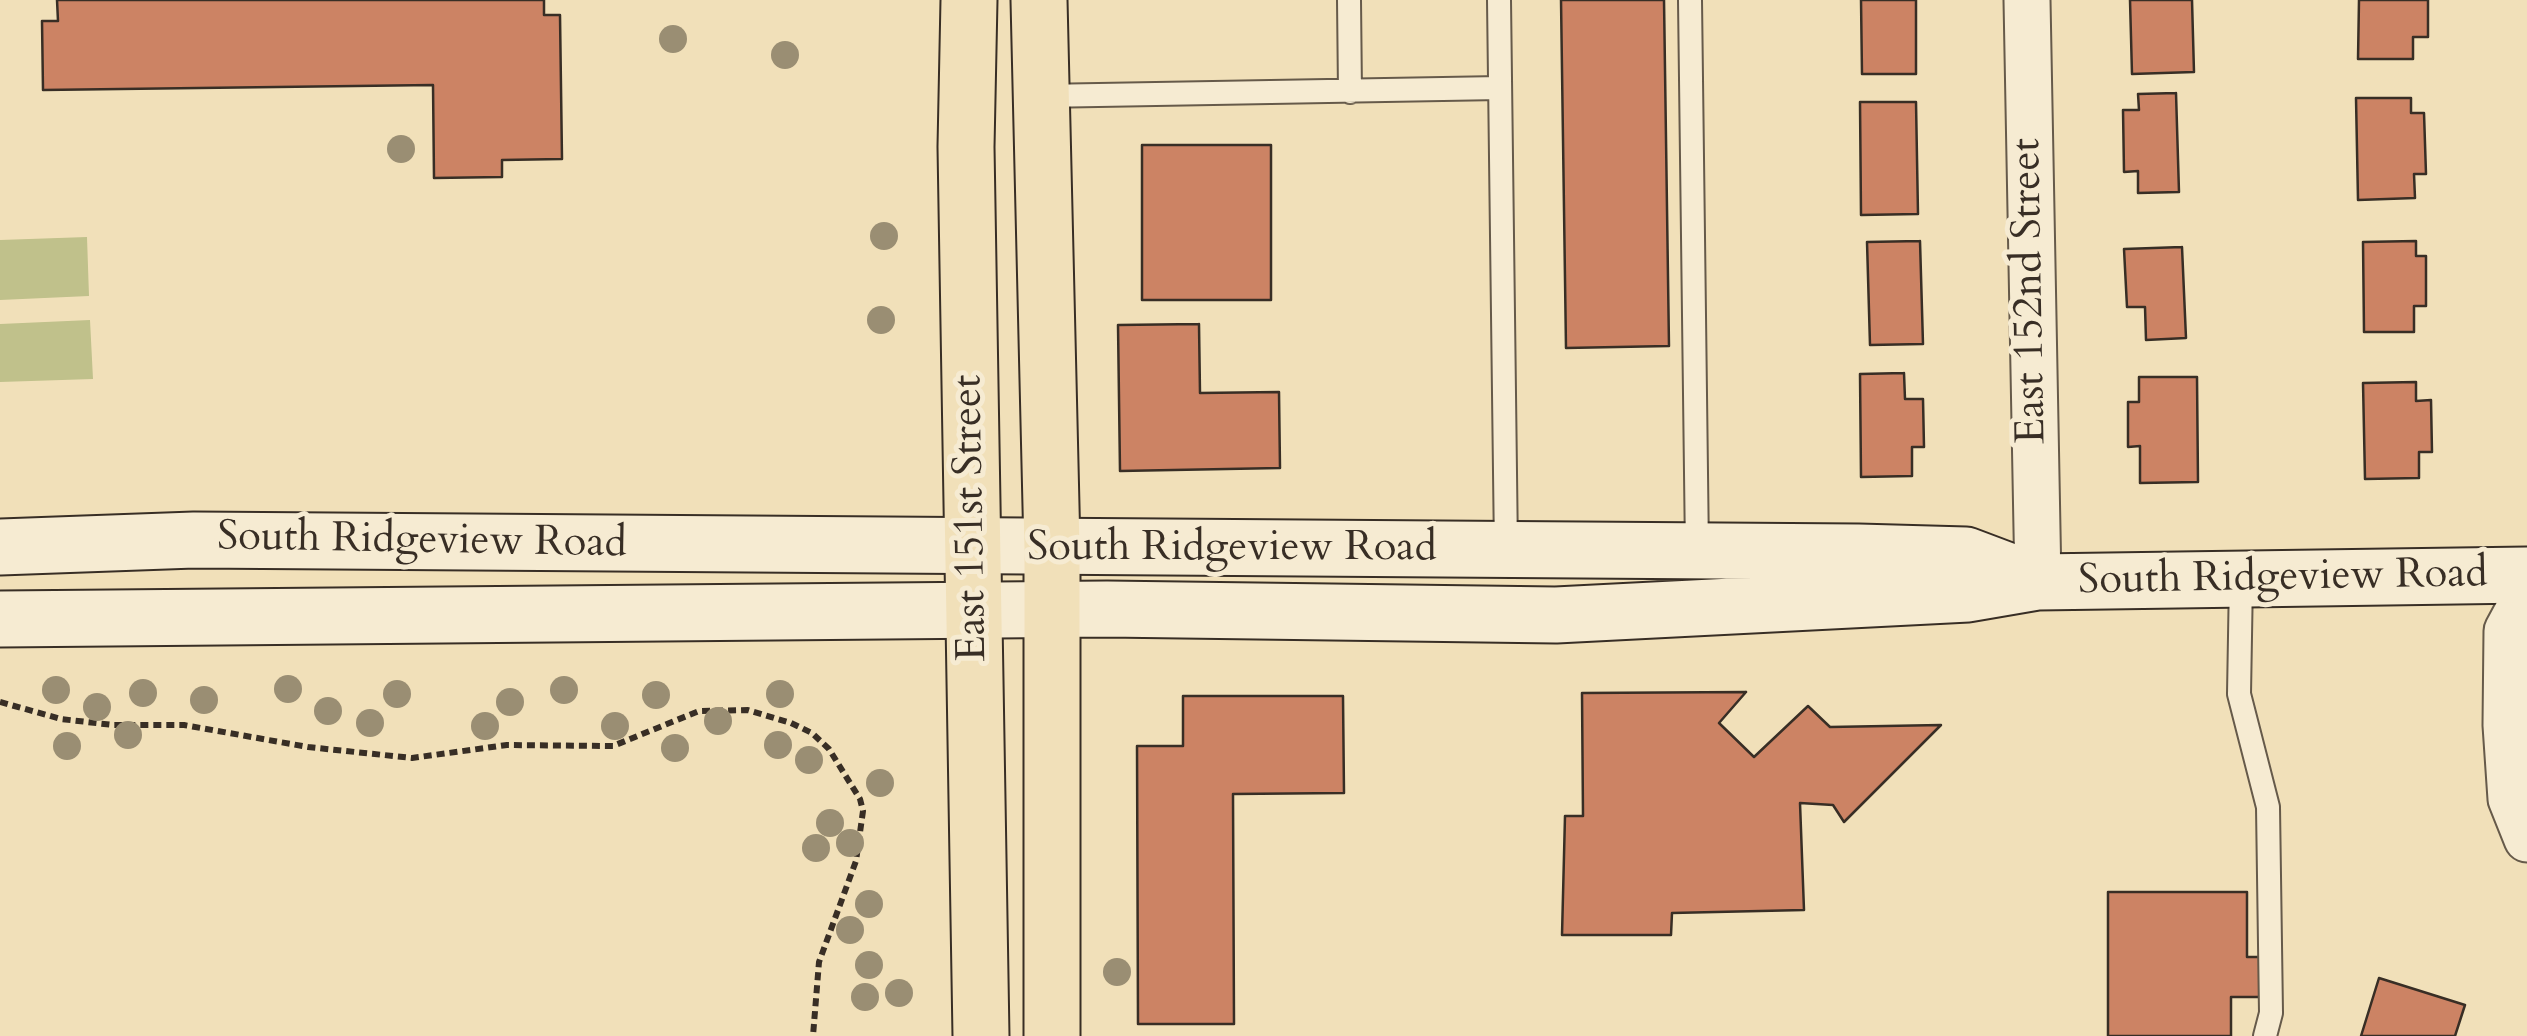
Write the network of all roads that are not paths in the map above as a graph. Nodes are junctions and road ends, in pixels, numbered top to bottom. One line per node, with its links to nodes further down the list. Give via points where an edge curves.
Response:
1 (969, 0): 11 (main road, East 151st Street)
2 (1039, 0): 9 (main road, East 151st Street)
3 (1349, 0): 8 (lane)
4 (1499, 0): 7 (lane)
5 (1690, 0): 14 (lane)
6 (2026, 0): 17 (street, East 152nd Street)
7 (1500, 88): 8 (lane); 13 (lane)
8 (1350, 92): 9 (lane)
9 (1041, 96): 12 (main road, East 151st Street)
10 (0, 546): 11 (main road, South Ridgeview Road, via 194,540)
11 (973, 546): 12 (main road, South Ridgeview Road); 20 (main road, East 151st Street)
12 (1052, 548): 13 (main road, South Ridgeview Road); 19 (main road, East 151st Street)
13 (1506, 550): 14 (main road, South Ridgeview Road)
14 (1697, 551): 17 (main road, South Ridgeview Road, via 1966,555)
15 (2527, 575): 16 (main road, South Ridgeview Road)
16 (2240, 580): 17 (main road, South Ridgeview Road); 25 (lane, via 2239,694 2268,807 2271,1013)
17 (2038, 582): 19 (main road, South Ridgeview Road, via 1968,594 1556,615)
18 (2527, 594): 22 (street, via 2507,631 2506,724 2511,799)
19 (1052, 610): 20 (main road, South Ridgeview Road); 24 (main road, East 151st Street)
20 (974, 611): 21 (main road, South Ridgeview Road); 23 (main road, East 151st Street)
21 (0, 619)
22 (2527, 840)
23 (981, 1036)
24 (1052, 1036)
25 (2265, 1036)

